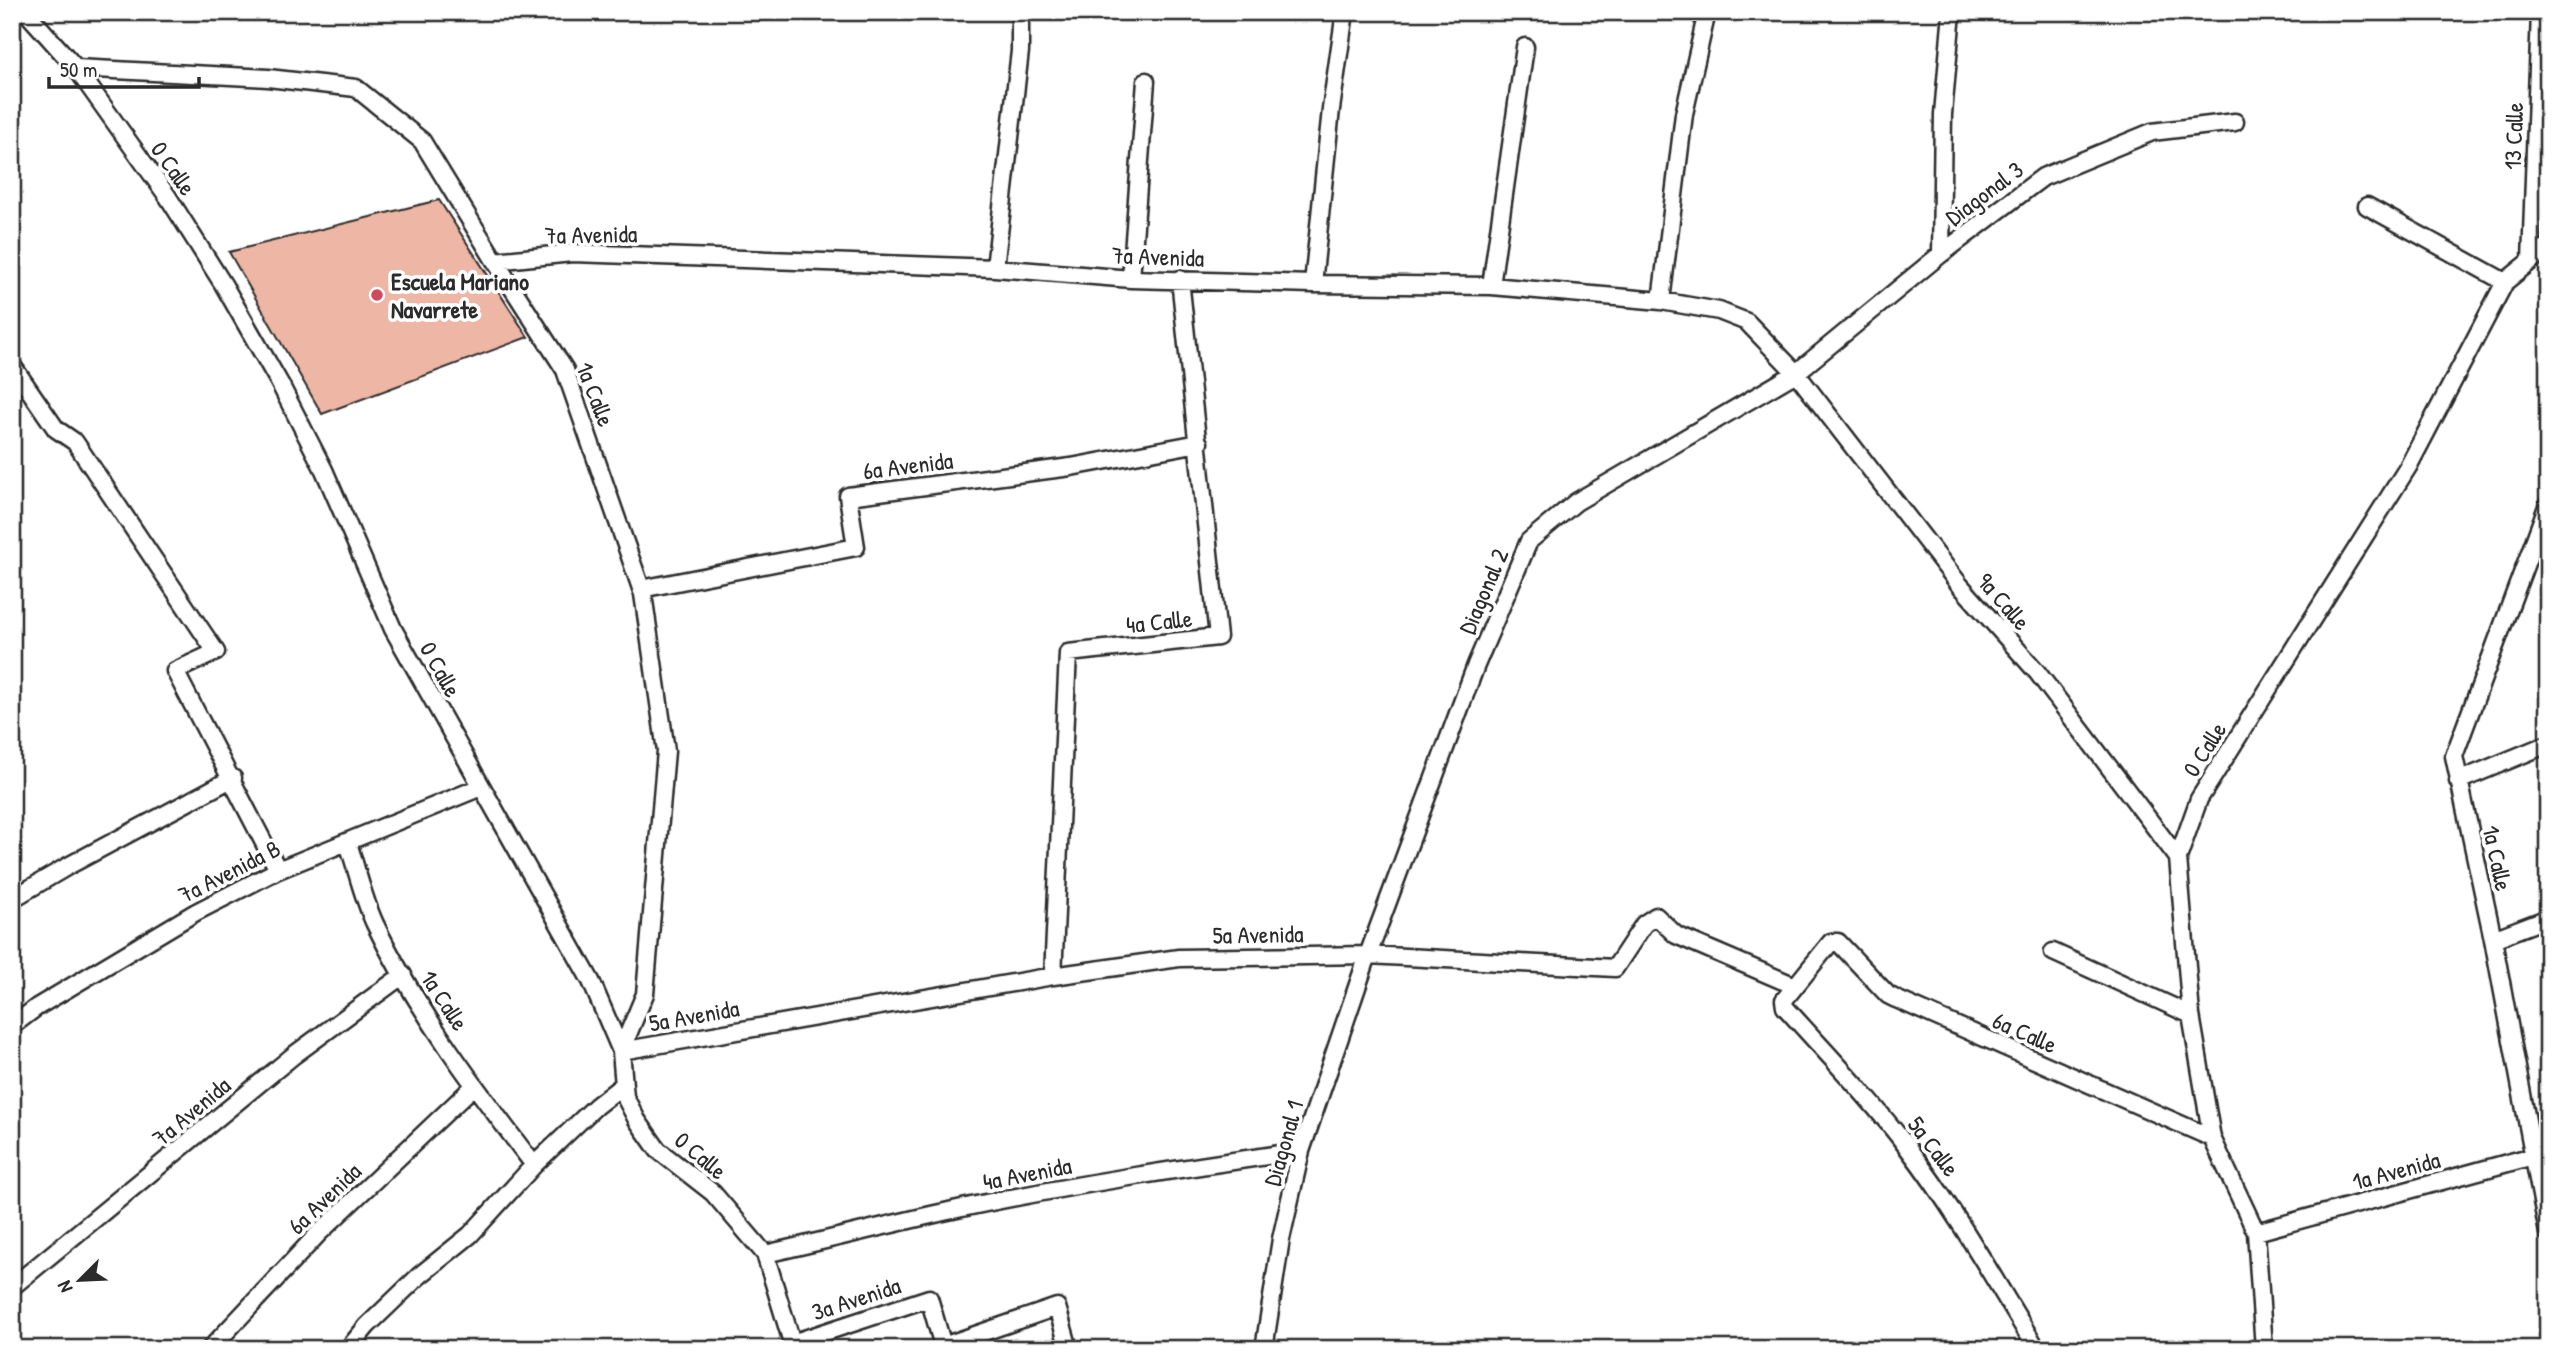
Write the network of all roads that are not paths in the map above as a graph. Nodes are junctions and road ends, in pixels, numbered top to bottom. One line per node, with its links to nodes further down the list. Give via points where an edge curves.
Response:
1 (26, 12): 8 (street, 0 Calle)
2 (1020, 12): 16 (street)
3 (1345, 12): 20 (street)
4 (1707, 12): 22 (street, via 1684,114)
5 (1952, 12): 13 (street, via 1943,114)
6 (2540, 12): 15 (street, 13 Calle)
7 (1525, 47): 21 (street)
8 (76, 68): 14 (street, 1a Calle, via 268,78 356,88 422,141); 31 (street, 0 Calle, via 168,197 279,382 324,470 393,629)
9 (1146, 81): 17 (street)
10 (2235, 122): 13 (street, Diagonal 3, via 2152,132 2043,177)
11 (2367, 206): 19 (street)
12 (2548, 247): 15 (street, 0 Calle)
13 (1941, 254): 24 (street, Diagonal 3)
14 (495, 261): 16 (street, 7a Avenida, via 572,253); 27 (street, 1a Calle, via 565,370)
15 (2531, 261): 19 (street, 0 Calle)
16 (995, 268): 17 (street, 7a Avenida)
17 (1131, 279): 18 (street, 7a Avenida)
18 (1180, 279): 20 (street, 7a Avenida); 25 (street, 4a Calle)
19 (2505, 282): 33 (street, 0 Calle, via 2408,467 2200,799)
20 (1313, 284): 21 (street, 7a Avenida)
21 (1491, 286): 22 (street, 7a Avenida)
22 (1661, 301): 24 (street, 7a Avenida, via 1718,311 1747,323)
23 (12, 365): 29 (street, via 56,429 75,442 216,652 175,671)
24 (1796, 373): 33 (street, 9a Calle, via 1959,584 2037,672); 39 (street, Diagonal 2, via 1576,502 1529,541 1476,665)
25 (1199, 443): 27 (street, 6a Avenida, via 1071,467 848,496 856,547); 41 (street, 4a Calle, via 1218,637 1068,653)
26 (2548, 504): 30 (street, 1a Calle, via 2454,755)
27 (641, 589): 45 (street, 1a Calle, via 666,751 645,994)
28 (2548, 744): 30 (street)
29 (233, 778): 34 (street); 35 (street)
30 (2458, 781): 37 (street, 1a Calle)
31 (481, 787): 32 (street, 7a Avenida B); 45 (street, 0 Calle, via 591,981)
32 (348, 843): 34 (street, 7a Avenida B); 40 (street, 1a Calle, via 369,909)
33 (2178, 858): 43 (street, 0 Calle)
34 (278, 870): 44 (street, 7a Avenida B, via 196,912)
35 (12, 899)
36 (2548, 918): 37 (street)
37 (2493, 939): 50 (street, 1a Calle)
38 (2053, 952): 43 (street)
39 (1368, 955): 41 (street, 5a Avenida, via 1179,958); 42 (street, 5a Avenida, via 1615,968 1644,924 1656,916 1676,935); 49 (street, Diagonal 1)
40 (402, 975): 47 (street, 1a Calle); 55 (street, 7a Avenida, via 294,1055)
41 (1053, 976): 45 (street, 5a Avenida)
42 (1795, 986): 48 (street, 6a Calle, via 1831,942 1838,942 1888,995); 61 (street, 5a Calle, via 1784,1000 1785,1007 1909,1150 1951,1207)
43 (2191, 1015): 48 (street, 0 Calle)
44 (12, 1026)
45 (621, 1051): 46 (street, 0 Calle)
46 (622, 1085): 51 (street); 54 (street, 0 Calle, via 637,1120 658,1150 713,1193)
47 (474, 1086): 51 (street, 1a Calle); 57 (street, 6a Avenida, via 318,1234)
48 (2212, 1138): 52 (street, 0 Calle)
49 (1301, 1151): 54 (street, 4a Avenida, via 953,1210); 60 (street, Diagonal 1)
50 (2540, 1153): 52 (street, 1a Avenida); 53 (street, 1a Calle)
51 (534, 1165): 58 (street, via 470,1235 419,1276)
52 (2256, 1232): 62 (street, 0 Calle)
53 (2548, 1233)
54 (765, 1254): 56 (street, 0 Calle)
55 (12, 1287)
56 (793, 1346): 59 (street, 3a Avenida, via 929,1298 943,1346 1057,1307)
57 (210, 1349)
58 (348, 1349)
59 (1069, 1349)
60 (1264, 1349)
61 (2038, 1349)
62 (2264, 1349)

